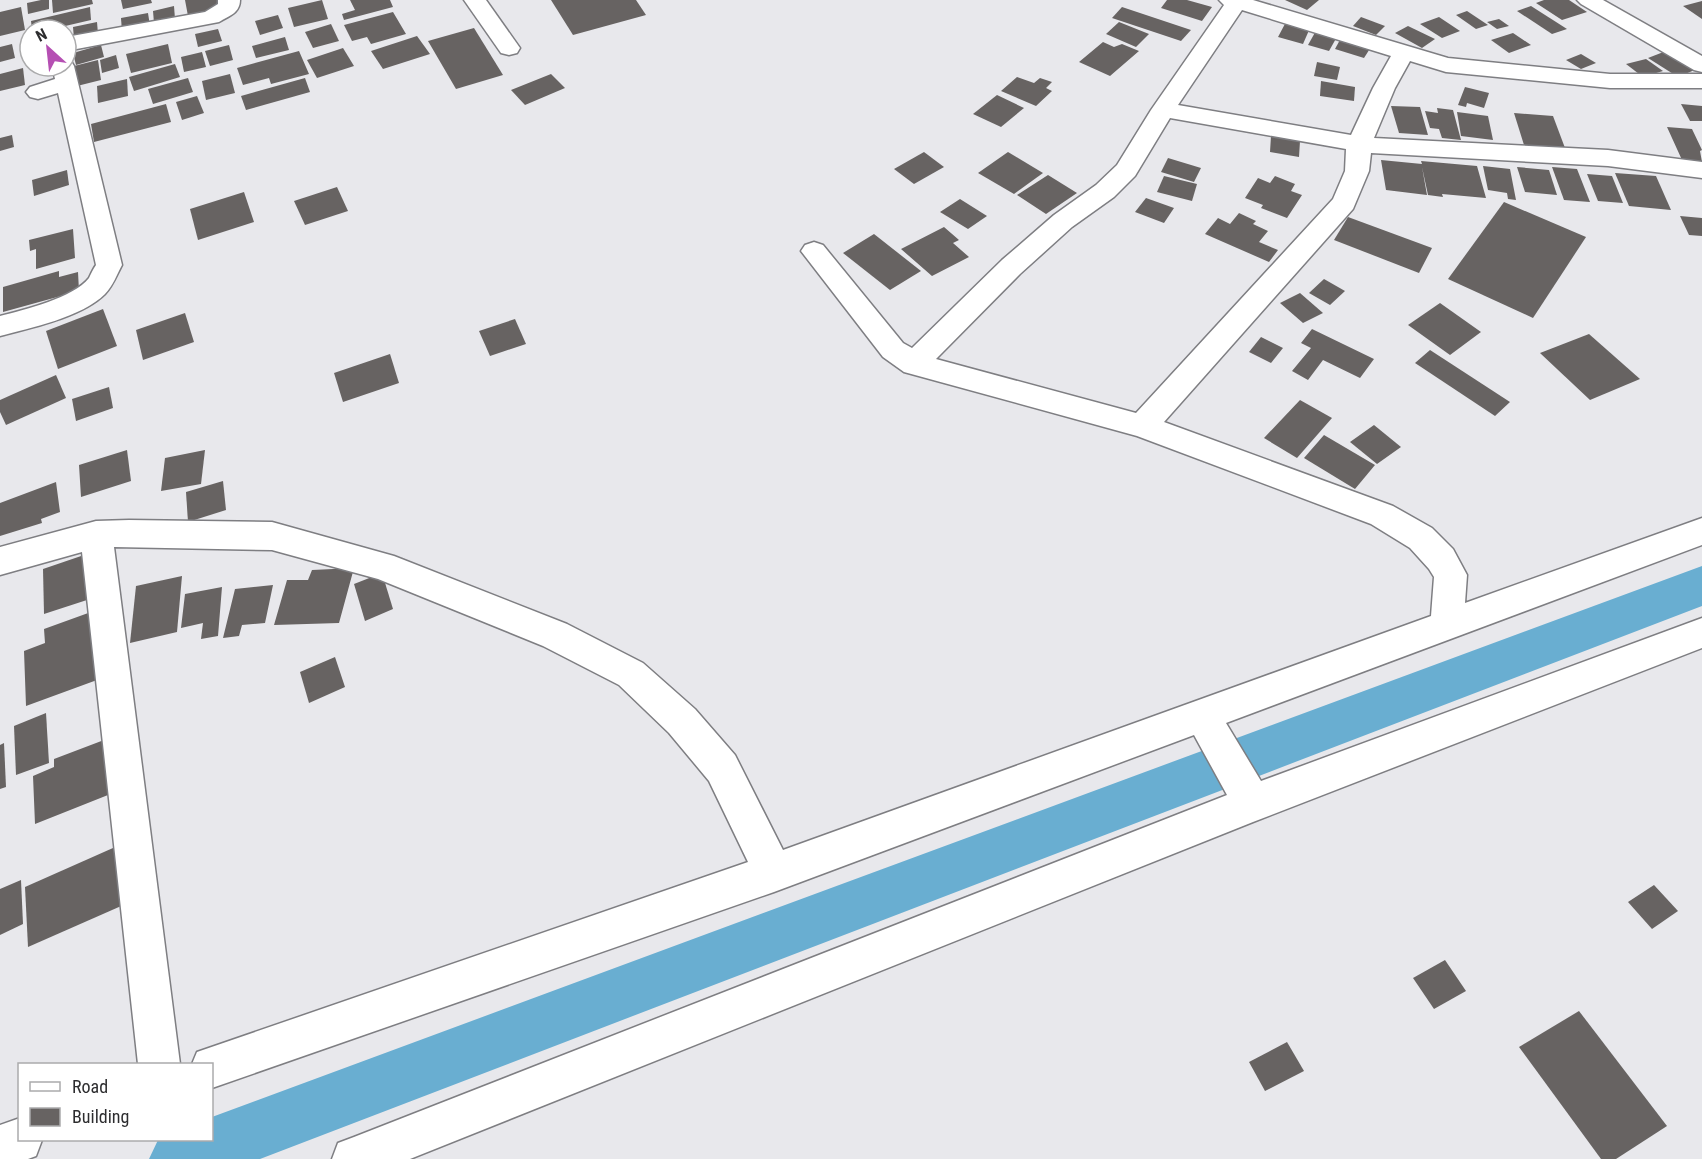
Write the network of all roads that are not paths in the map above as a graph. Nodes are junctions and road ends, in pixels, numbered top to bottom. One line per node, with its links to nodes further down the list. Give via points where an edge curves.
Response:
1 (229, 0): 5 (street, via 229,7 212,17)
2 (475, 0): 6 (street)
3 (1588, 0): 8 (street)
4 (1234, 1): 7 (street); 13 (street)
5 (78, 42)
6 (509, 48)
7 (1404, 53): 11 (street, via 1457,66 1610,81); 14 (street)
8 (1702, 65)
9 (60, 78): 12 (street)
10 (66, 78): 17 (street, via 109,265 96,286 73,300)
11 (1702, 81)
12 (38, 92)
13 (1163, 110): 14 (street); 18 (street, via 1138,153 1106,191 1040,241)
14 (1359, 144): 15 (street, via 1608,158); 19 (street, via 1356,171 1344,203)
15 (1702, 171)
16 (814, 251): 18 (street, via 893,350)
17 (0, 326)
18 (914, 364): 19 (street)
19 (1142, 426): 23 (street, via 1382,515 1421,538 1450,575)
20 (1702, 531): 23 (street)
21 (96, 535): 22 (street); 27 (street, via 272,536 382,566 555,635 631,674 682,721 722,768); 28 (street)
22 (0, 561)
23 (1447, 625): 25 (street)
24 (1702, 633): 26 (street)
25 (1207, 725): 26 (street); 27 (street)
26 (1248, 793): 32 (street)
27 (774, 873): 29 (street)
28 (159, 1063)
29 (213, 1067)
30 (18, 1141): 31 (street)
31 (0, 1147)
32 (354, 1159)

